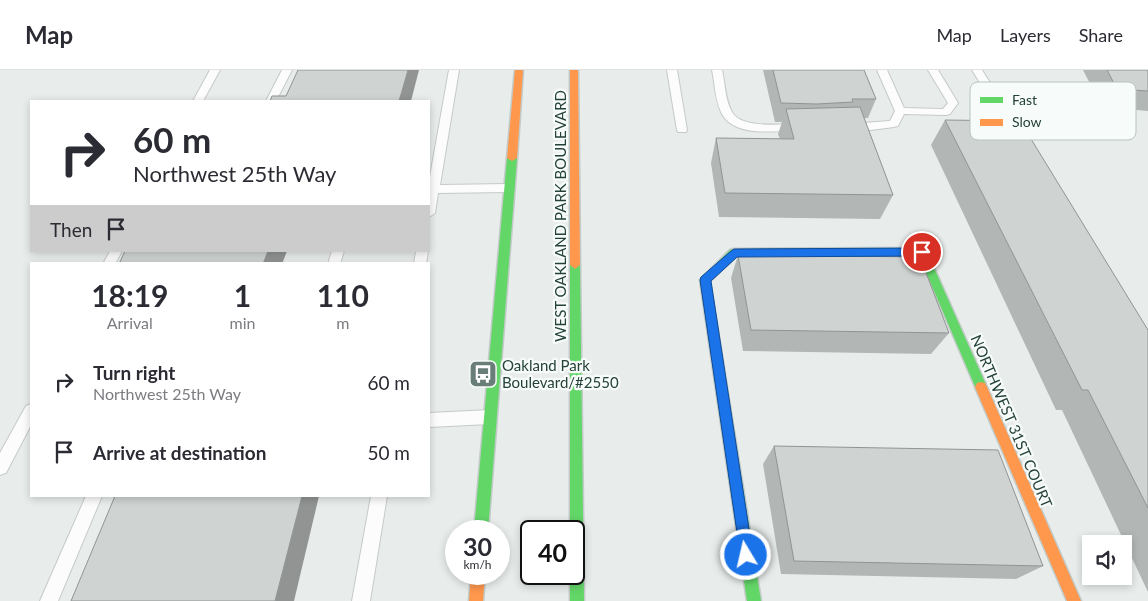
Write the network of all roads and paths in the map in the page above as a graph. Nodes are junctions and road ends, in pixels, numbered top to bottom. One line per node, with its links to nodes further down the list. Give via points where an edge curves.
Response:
1 (215, 70): 12 (lane)
2 (287, 70): 13 (lane)
3 (454, 70): 19 (lane)
4 (519, 70): 18 (main road)
5 (574, 70): 34 (main road, WEST OAKLAND PARK BOULEVARD)
6 (672, 70): 17 (lane)
7 (717, 70): 15 (lane, via 727,114 735,123 755,127)
8 (882, 70): 14 (lane)
9 (933, 70): 14 (lane, via 953,103 946,112)
10 (977, 70): 11 (lane)
11 (984, 82)
12 (199, 100)
13 (272, 100)
14 (900, 111): 16 (lane, via 894,124 871,128)
15 (813, 127)
16 (842, 127)
17 (682, 130)
18 (508, 188): 19 (lane); 21 (main road)
19 (433, 189): 20 (lane)
20 (430, 202)
21 (490, 418): 23 (lane); 27 (main road)
22 (29, 419): 24 (lane)
23 (430, 420)
24 (0, 468)
25 (94, 497): 30 (lane)
26 (379, 497): 31 (lane)
27 (483, 520)
28 (477, 585): 32 (main road)
29 (480, 585): 33 (main road)
30 (49, 601)
31 (361, 601)
32 (476, 601)
33 (484, 601)
34 (577, 601)
35 (754, 601): 36 (main road, NORTHWEST 31ST COURT, via 705,280 734,253 922,252)
36 (1074, 601)

